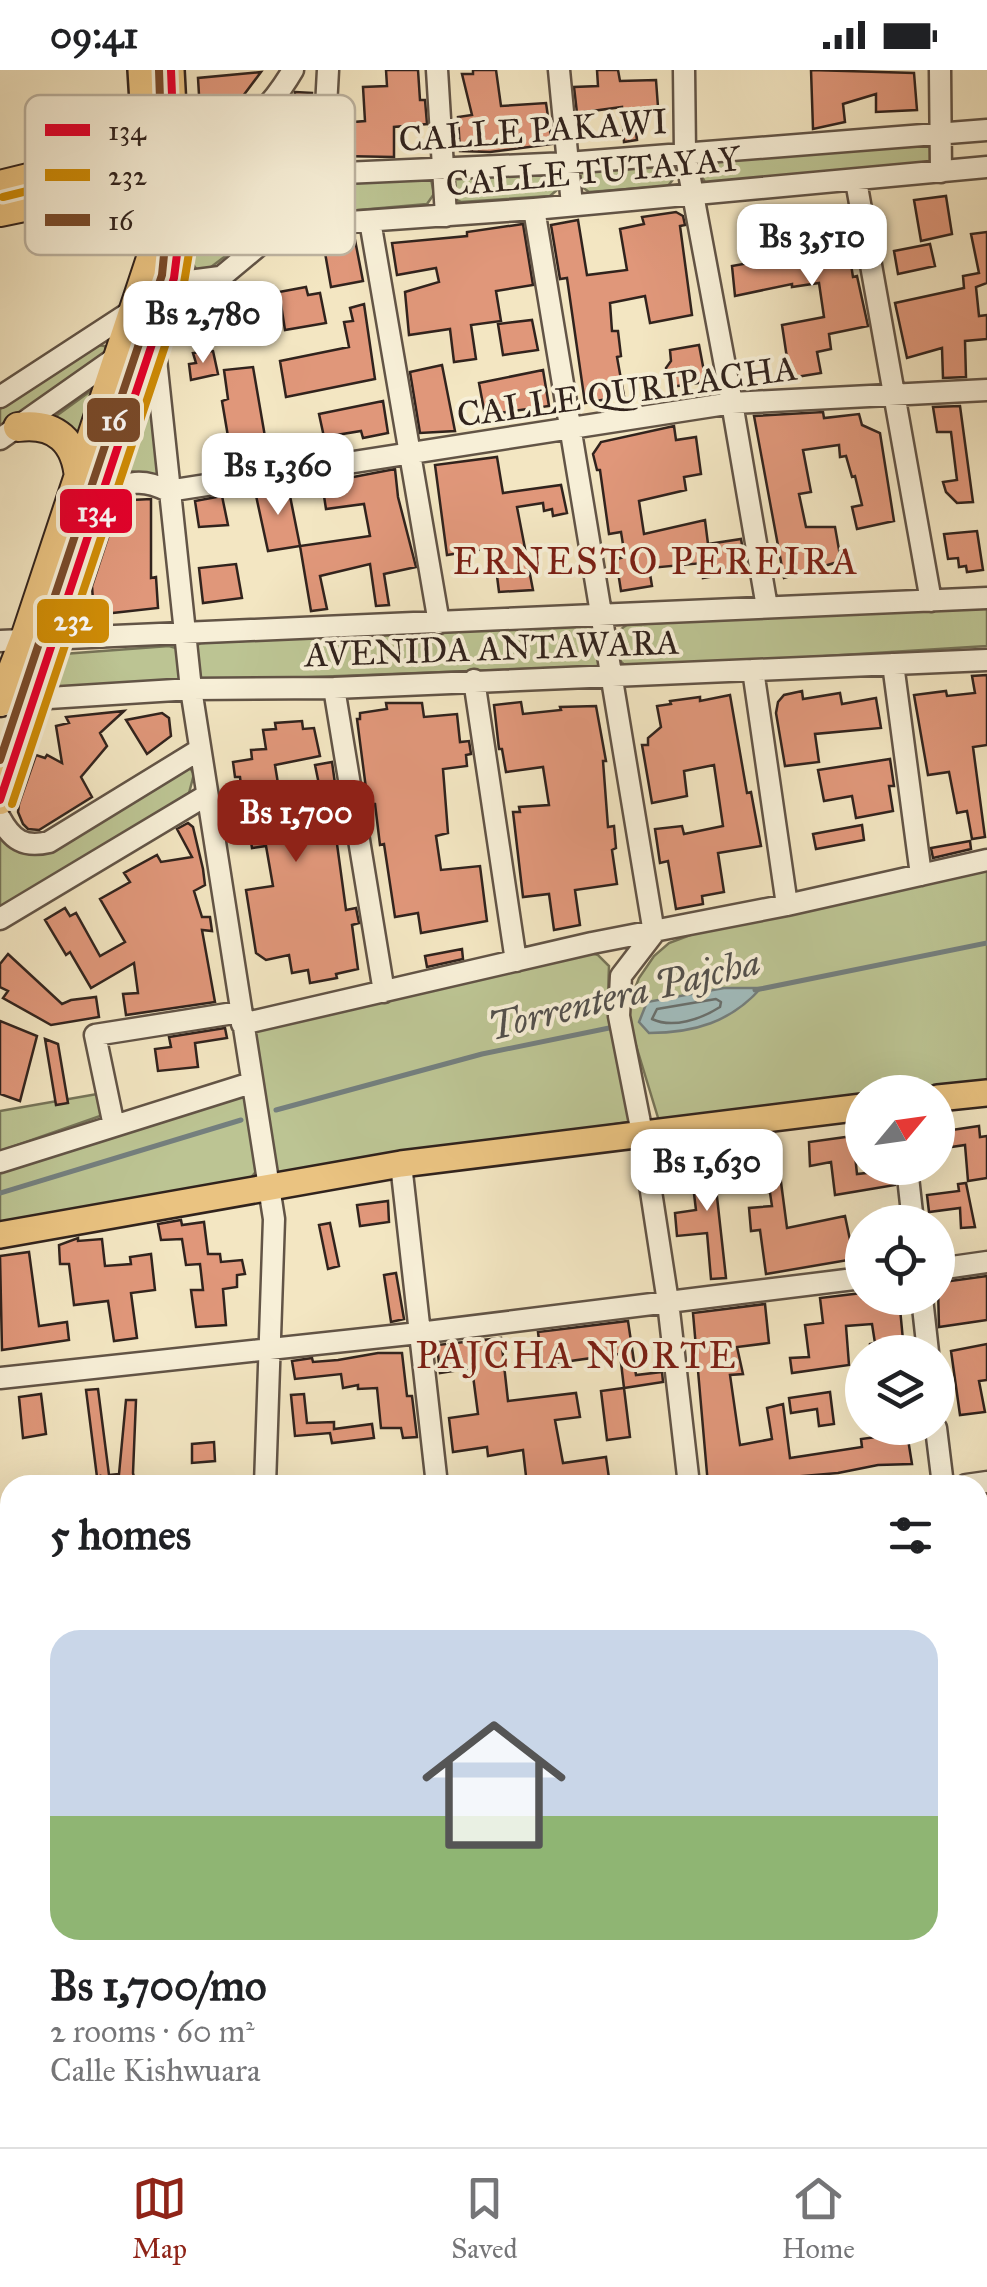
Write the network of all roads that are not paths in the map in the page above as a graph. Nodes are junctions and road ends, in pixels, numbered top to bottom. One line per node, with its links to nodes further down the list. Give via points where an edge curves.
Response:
1 (141, 70): 9 (main road)
2 (171, 70): 10 (main road)
3 (293, 70): 11 (street)
4 (328, 70): 12 (street)
5 (437, 70): 18 (street)
6 (559, 70): 16 (street)
7 (684, 70): 15 (street)
8 (940, 70): 14 (street)
9 (143, 95)
10 (172, 95)
11 (277, 95)
12 (327, 95)
13 (987, 130): 14 (street, CALLE PAKAWI)
14 (941, 136): 15 (street, CALLE PAKAWI); 19 (street)
15 (685, 152): 16 (street, CALLE PAKAWI); 24 (street)
16 (567, 163): 18 (street, CALLE PAKAWI); 25 (street)
17 (987, 166): 19 (street, CALLE TUTAYAY)
18 (441, 171): 20 (street, CALLE PAKAWI); 29 (street)
19 (941, 172): 22 (street, CALLE TUTAYAY)
20 (355, 173)
21 (25, 179): 23 (highway)
22 (856, 181): 24 (street, CALLE TUTAYAY); 41 (street)
23 (0, 185)
24 (692, 195): 25 (street, CALLE TUTAYAY); 43 (street)
25 (572, 205): 27 (street, CALLE TUTAYAY)
26 (25, 207): 28 (highway)
27 (534, 209): 29 (street, CALLE TUTAYAY); 44 (street)
28 (0, 212)
29 (446, 216): 31 (street, CALLE TUTAYAY)
30 (355, 222): 31 (street, CALLE TUTAYAY)
31 (370, 222): 46 (street)
32 (152, 255): 37 (highway)
33 (175, 255): 36 (highway)
34 (247, 255): 35 (street, CALLE TUTAYAY)
35 (220, 276): 36 (street, CALLE TUTAYAY); 38 (street, CALLE TUTAYAY)
36 (170, 292): 37 (street, CALLE TUTAYAY); 38 (highway)
37 (135, 309): 39 (highway); 42 (street, CALLE TUTAYAY)
38 (154, 333): 39 (street, CALLE TUTAYAY); 48 (street); 49 (highway)
39 (120, 355): 45 (street, CALLE TUTAYAY); 47 (highway)
40 (987, 390): 41 (street, CALLE QURIPACHA)
41 (894, 395): 43 (street, CALLE QURIPACHA); 51 (street)
42 (0, 397)
43 (732, 402): 44 (street, CALLE QURIPACHA); 52 (street)
44 (571, 426): 46 (street, CALLE QURIPACHA); 53 (street)
45 (9, 433): 47 (highway, via 48,428 63,436 73,448)
46 (412, 454): 48 (street, CALLE QURIPACHA); 54 (street)
47 (79, 479): 56 (highway)
48 (168, 490): 49 (street, CALLE QURIPACHA, via 138,481); 55 (street)
49 (104, 495): 56 (highway)
50 (987, 598): 51 (street, AVENIDA ANTAWARA)
51 (932, 601): 52 (street, AVENIDA ANTAWARA)
52 (766, 607): 53 (street, AVENIDA ANTAWARA)
53 (604, 616): 54 (street, AVENIDA ANTAWARA); 60 (street)
54 (440, 624): 55 (street, AVENIDA ANTAWARA)
55 (184, 634): 56 (street, AVENIDA ANTAWARA); 63 (street)
56 (26, 639): 64 (highway); 65 (highway)
57 (987, 660): 58 (street, AVENIDA ANTAWARA)
58 (892, 664): 59 (street, AVENIDA ANTAWARA); 71 (street)
59 (753, 670): 60 (street, AVENIDA ANTAWARA); 72 (street)
60 (614, 676): 61 (street, AVENIDA ANTAWARA); 74 (street)
61 (474, 680): 62 (street, AVENIDA ANTAWARA); 76 (street)
62 (334, 688): 63 (street, AVENIDA ANTAWARA); 78 (street)
63 (191, 689): 64 (street, AVENIDA ANTAWARA); 66 (street)
64 (33, 700): 65 (street, AVENIDA ANTAWARA); 68 (highway)
65 (0, 704)
66 (200, 750): 67 (street); 69 (street, via 49,842 19,842)
67 (207, 796): 73 (street); 79 (street)
68 (0, 800)
69 (0, 818)
70 (987, 860): 71 (street)
71 (921, 874): 72 (street)
72 (787, 905): 74 (street)
73 (0, 920)
74 (654, 933): 75 (street); 77 (street)
75 (592, 943): 76 (street); 77 (street, via 616,961)
76 (516, 961): 78 (street)
77 (621, 976): 85 (street, via 621,1025)
78 (384, 992): 79 (street)
79 (241, 1018): 82 (street); 84 (street, via 95,1035)
80 (987, 1092): 81 (main road)
81 (955, 1096)
82 (254, 1101): 84 (street); 88 (street)
83 (845, 1109): 85 (main road)
84 (114, 1126): 86 (street)
85 (642, 1133): 87 (main road); 93 (street)
86 (0, 1162)
87 (401, 1164): 88 (main road); 94 (street)
88 (269, 1188): 89 (main road); 95 (street, via 274,1218)
89 (0, 1234)
90 (987, 1262): 91 (street)
91 (955, 1267)
92 (845, 1280): 93 (street)
93 (668, 1302): 94 (street); 100 (street)
94 (419, 1332): 95 (street); 99 (street)
95 (268, 1350): 96 (street); 98 (street)
96 (0, 1378)
97 (938, 1445): 101 (street)
98 (266, 1475)
99 (437, 1475)
100 (688, 1475)
101 (942, 1475)

